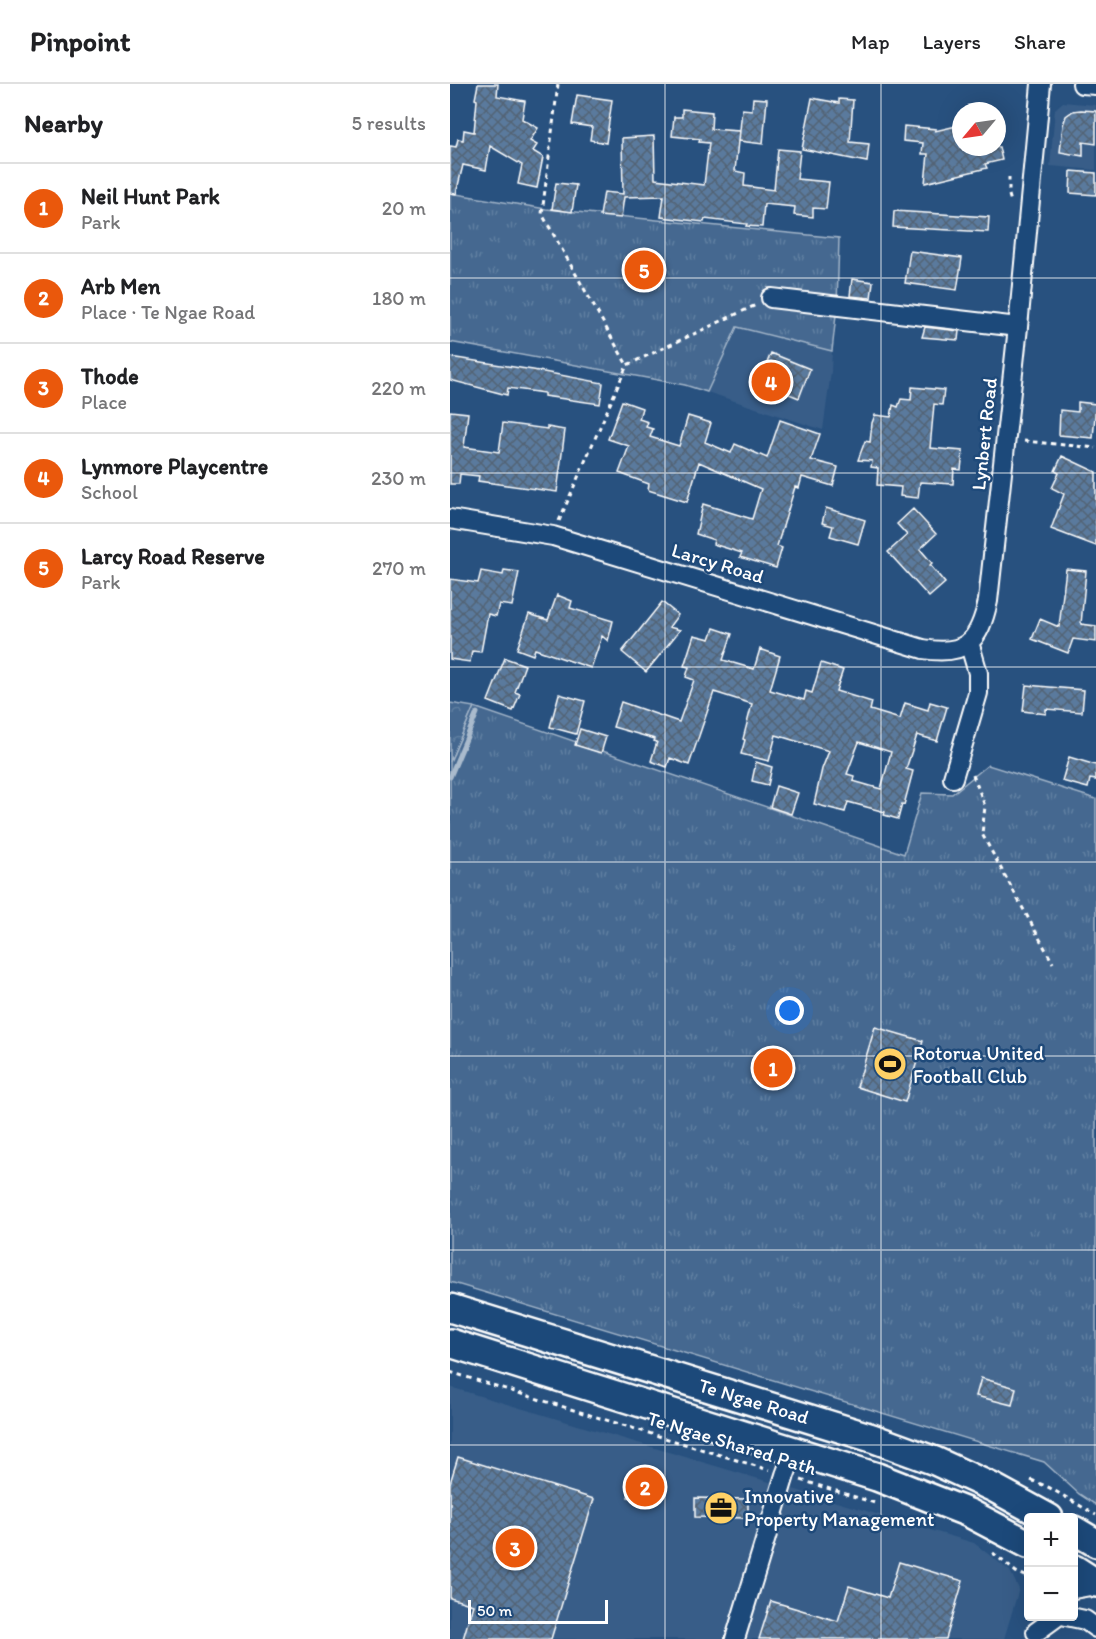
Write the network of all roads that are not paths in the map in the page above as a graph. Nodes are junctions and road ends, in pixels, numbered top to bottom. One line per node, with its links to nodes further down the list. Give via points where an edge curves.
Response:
1 (1041, 84): 5 (street, Lynbert Road)
2 (1082, 84): 3 (street)
3 (1096, 85)
4 (771, 298): 5 (street)
5 (1018, 327): 7 (street, Lynbert Road, via 988,601 984,622)
6 (450, 519): 7 (street, Larcy Road, via 553,536 923,649 950,651)
7 (969, 642): 8 (street, via 978,673 978,693)
8 (953, 778)
9 (450, 1308): 12 (highway, Te Ngae Road, via 872,1438 935,1461)
10 (450, 1343): 11 (highway, Te Ngae Road)
11 (789, 1463): 14 (highway, Te Ngae Road, via 877,1477 969,1513); 21 (street)
12 (1040, 1513)
13 (1081, 1535): 16 (street)
14 (1007, 1541): 15 (street)
15 (1024, 1555)
16 (1082, 1580)
17 (1078, 1619): 19 (street)
18 (1050, 1621): 20 (street)
19 (1096, 1628)
20 (1035, 1629)
21 (735, 1639)

